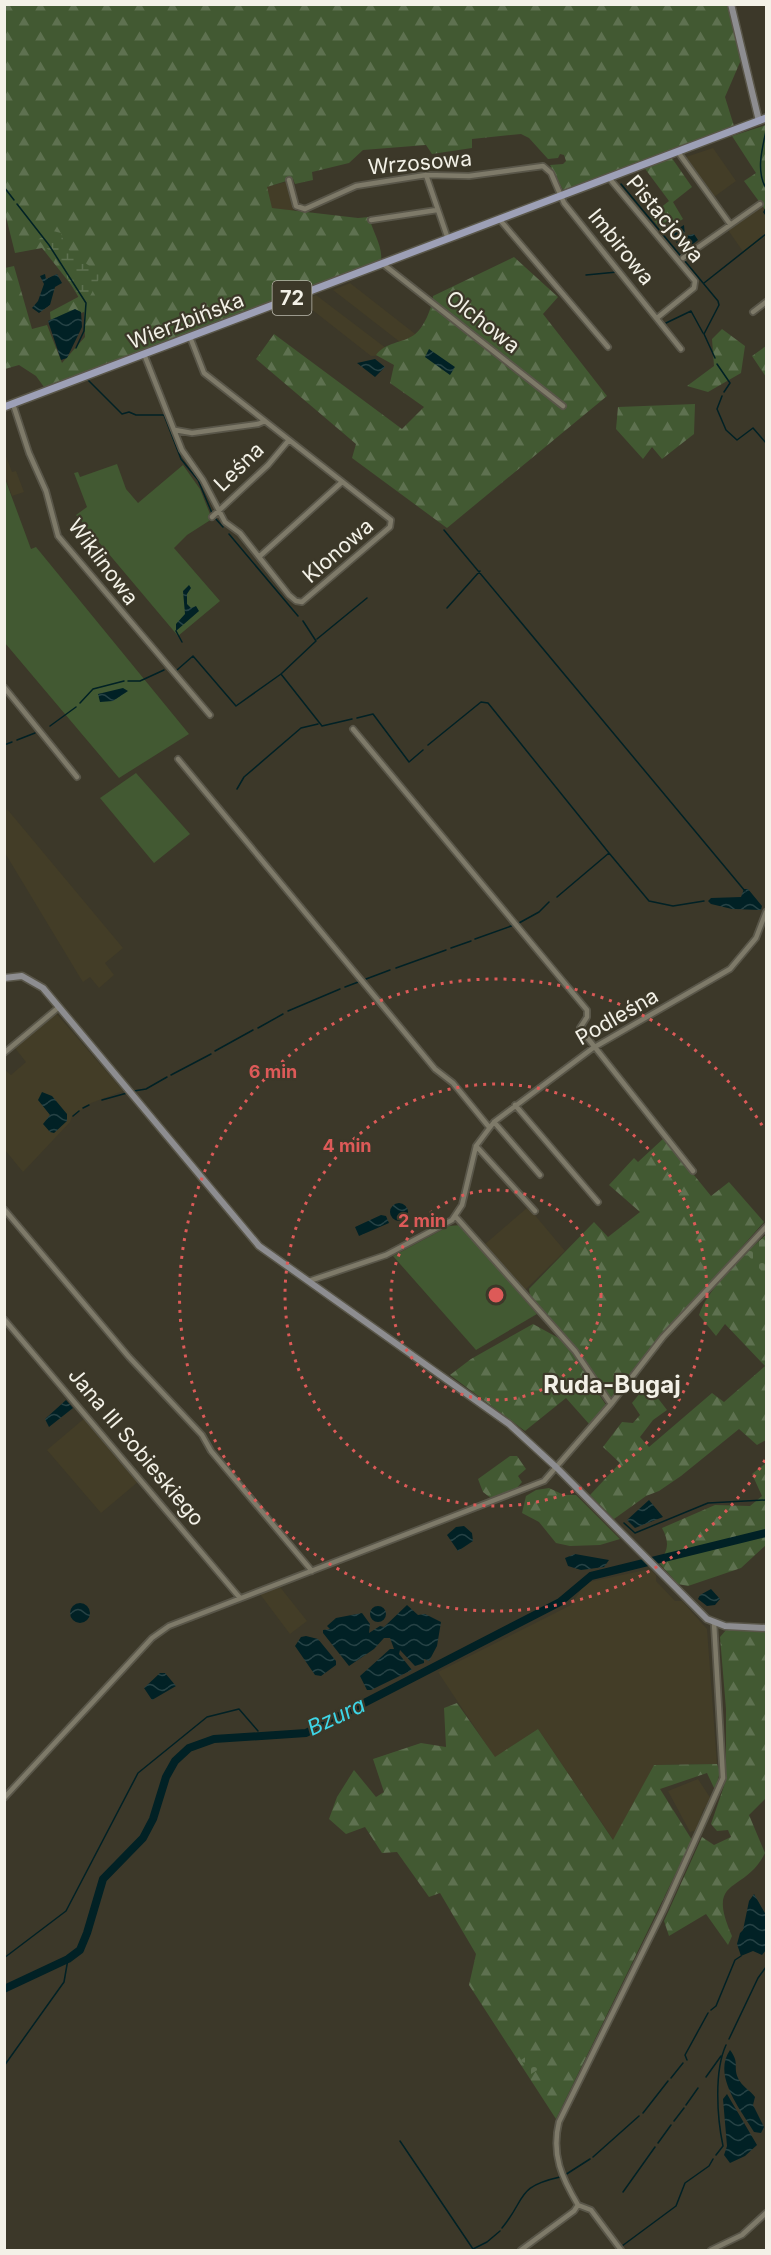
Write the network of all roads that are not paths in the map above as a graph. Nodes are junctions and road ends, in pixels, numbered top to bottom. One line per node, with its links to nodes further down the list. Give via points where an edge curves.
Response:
1 (731, 4): 2 (street)
2 (763, 119): 3 (main road, 72)
3 (678, 152): 5 (main road, 72); 12 (street)
4 (426, 175): 6 (street, Wrzosowa, via 356,186 305,209 296,206); 7 (street, Wrzosowa, via 469,176 543,166 551,173); 9 (street)
5 (609, 178): 7 (main road, Wierzbińska / 72); 18 (street, Pistacjowa, via 695,280 694,288)
6 (289, 180)
7 (561, 196): 11 (main road, Wierzbińska / 72); 18 (street, Imbirowa)
8 (760, 204): 12 (street)
9 (437, 210): 10 (street); 13 (street)
10 (371, 220)
11 (500, 220): 13 (main road, Wierzbińska / 72); 20 (street)
12 (730, 224): 14 (street)
13 (448, 239): 15 (main road, Wierzbińska / 72)
14 (683, 258)
15 (383, 264): 19 (main road, Wierzbińska / 72); 24 (street, Olchowa)
16 (766, 302): 17 (street)
17 (753, 312)
18 (657, 318): 21 (street, Imbirowa)
19 (190, 337): 22 (main road, Wierzbińska / 72); 26 (street, Klonowa, via 204,373)
20 (608, 347)
21 (681, 349)
22 (144, 354): 23 (main road, Wierzbińska / 72); 27 (street, Klonowa)
23 (13, 404): 25 (main road, Wierzbińska / 72); 34 (street, Wiklinowa, via 46,490 58,536)
24 (563, 406)
25 (4, 408)
26 (265, 421): 27 (street, via 192,434); 28 (street, Klonowa)
27 (175, 430): 30 (street, Klonowa, via 182,450)
28 (289, 440): 29 (street, Klonowa); 30 (street, Leśna, via 268,465)
29 (342, 482): 32 (street); 32 (street, Klonowa, via 390,518 390,527 302,602 289,595)
30 (218, 510): 31 (street, Leśna); 32 (street, Klonowa)
31 (212, 517)
32 (260, 555)
33 (4, 687): 37 (street)
34 (210, 715)
35 (353, 729): 41 (street, via 587,1010 580,1028)
36 (178, 759): 45 (street, via 435,1069 453,1083)
37 (77, 777)
38 (766, 912): 41 (street, Podleśna, via 756,938 730,969)
39 (5, 976): 40 (street, via 34,981)
40 (59, 1007): 42 (street); 54 (street, via 254,1240)
41 (593, 1048): 43 (street, Podleśna); 47 (street)
42 (4, 1053)
43 (515, 1105): 44 (street, Podleśna); 49 (street)
44 (494, 1122): 45 (street, Podleśna); 48 (street)
45 (489, 1127): 46 (street, Podleśna)
46 (476, 1146): 51 (street); 52 (street, Podleśna)
47 (693, 1171)
48 (540, 1175)
49 (598, 1202)
50 (4, 1209): 58 (street, via 129,1357 202,1435 211,1451)
51 (535, 1211)
52 (456, 1217): 54 (street, via 386,1255); 56 (street, via 570,1345)
53 (766, 1227): 56 (street, via 663,1337)
54 (309, 1281): 57 (street, via 483,1404)
55 (4, 1320): 59 (street, Jana III Sobieskiego)
56 (611, 1404): 57 (street)
57 (557, 1468): 58 (street, via 535,1485); 60 (street)
58 (312, 1571): 59 (street)
59 (240, 1598): 62 (street, via 182,1619 152,1638)
60 (714, 1623): 61 (street); 63 (street, via 723,1778 663,1911 559,2122 558,2164)
61 (766, 1628)
62 (4, 1798)
63 (578, 2205): 65 (street); 66 (street, via 591,2210)
64 (766, 2213): 67 (street, via 742,2235)
65 (521, 2250)
66 (621, 2250)
67 (711, 2250)

